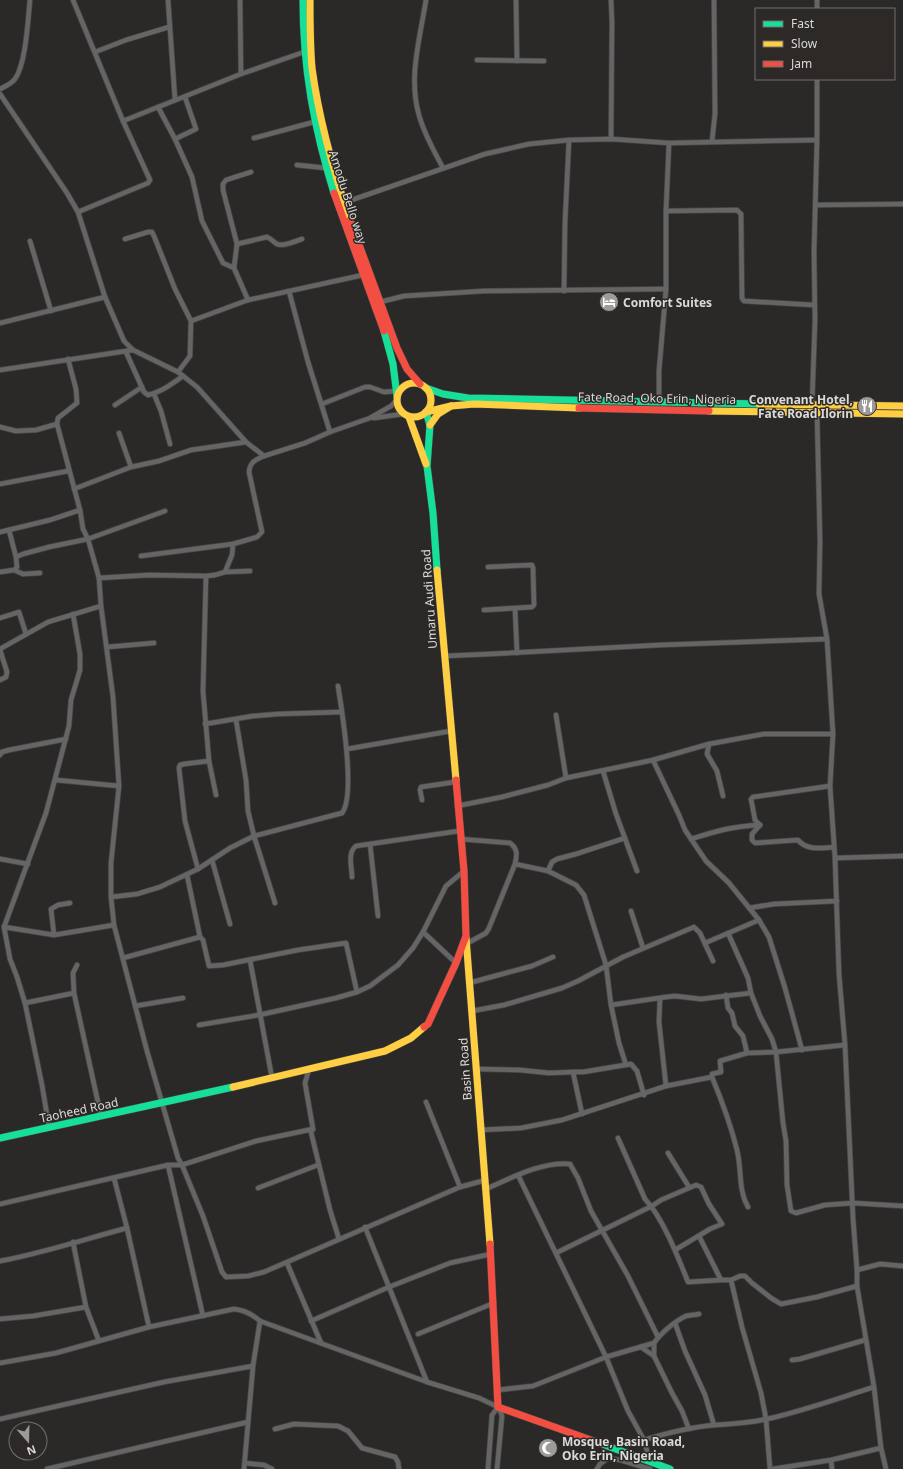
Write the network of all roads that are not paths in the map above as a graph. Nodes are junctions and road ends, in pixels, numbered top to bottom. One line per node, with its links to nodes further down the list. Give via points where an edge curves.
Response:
1 (30, 0): 19 (street, via 22,65 15,79)
2 (73, 0): 12 (street)
3 (168, 0): 11 (street)
4 (240, 0): 17 (street)
5 (303, 0): 13 (main road, Amodu Bello way)
6 (310, 0): 37 (main road, Amodu Bello way, via 314,83)
7 (426, 0): 35 (street, via 414,73 414,93 418,115)
8 (516, 0): 15 (street)
9 (611, 0): 28 (street)
10 (714, 0): 31 (street, via 715,114)
11 (169, 27): 12 (street); 22 (street)
12 (95, 52): 24 (street)
13 (304, 52): 17 (street); 25 (main road, Amodu Bello way, via 308,96)
14 (477, 60): 15 (street)
15 (517, 61): 16 (street)
16 (544, 61)
17 (241, 74): 21 (street)
18 (817, 80): 30 (street)
19 (0, 89)
20 (0, 94): 41 (street)
21 (185, 96): 22 (street); 27 (street, via 196,129)
22 (174, 100): 23 (street)
23 (158, 107): 24 (street); 27 (street)
24 (123, 121): 41 (street, via 150,180 148,184)
25 (314, 122): 26 (street); 34 (main road, Amodu Bello way)
26 (254, 138)
27 (176, 139): 46 (street, via 192,177 202,221 223,263)
28 (611, 139): 29 (street); 32 (street)
29 (569, 140): 35 (street, via 529,144 485,154); 50 (street, via 564,222)
30 (817, 140): 31 (street); 39 (street)
31 (712, 141): 32 (street)
32 (669, 143): 40 (street)
33 (297, 165): 34 (street)
34 (326, 168): 37 (main road, Amodu Bello way)
35 (443, 168): 37 (street)
36 (251, 172): 45 (street, via 226,180 223,184)
37 (341, 204): 47 (main road, Amodu Bello way); 53 (main road, Amodu Bello way)
38 (903, 204): 39 (street)
39 (816, 205): 54 (street)
40 (666, 211): 48 (street); 54 (street, via 737,210 741,214 744,301)
41 (78, 212): 51 (street)
42 (126, 239): 56 (street, via 152,232)
43 (302, 239): 45 (street, via 278,245 266,237)
44 (30, 241): 55 (street)
45 (237, 244): 46 (street)
46 (234, 268): 52 (street)
47 (363, 275): 49 (street); 67 (main road, Amodu Bello way, via 390,349 395,372)
48 (666, 289): 50 (street); 68 (street)
49 (289, 291): 52 (street); 69 (street)
50 (564, 291): 53 (street, via 484,291 404,296)
51 (105, 297): 55 (street); 58 (street, via 124,341)
52 (248, 300): 56 (street)
53 (380, 302): 64 (main road, Amodu Bello way, via 402,360)
54 (814, 304): 71 (street)
55 (51, 311): 57 (street)
56 (191, 321): 62 (street, via 190,356)
57 (0, 323)
58 (133, 350): 59 (street); 62 (street)
59 (126, 352): 60 (street); 65 (street)
60 (68, 359): 61 (street); 79 (street, via 77,403 58,418)
61 (0, 370)
62 (178, 372): 63 (street)
63 (183, 376): 66 (street); 84 (street, via 202,392)
64 (423, 386): 67 (main road, via 410,383 402,387); 68 (main road, Fate Road, Oko Erin, Nigeria, via 455,396); 74 (main road, via 431,398)
65 (142, 387): 66 (street, via 148,395); 70 (street)
66 (154, 394): 85 (street)
67 (396, 396): 69 (street, via 365,387); 77 (main road, via 399,410); 78 (street, via 391,406)
68 (659, 403): 71 (main road, Fate Road, Oko Erin, Nigeria)
69 (322, 404): 83 (street)
70 (115, 405)
71 (812, 405): 73 (main road, Fate Road, Oko Erin, Nigeria)
72 (451, 406): 74 (main road, Fate Road, Oko Erin, Nigeria); 75 (main road, Fate Road, Oko Erin, Nigeria, via 482,404 646,410); 80 (main road, via 438,414)
73 (903, 406)
74 (426, 412): 77 (main road, via 416,417); 80 (main road)
75 (817, 412): 76 (main road, Fate Road, Oko Erin, Nigeria); 114 (street, via 819,594)
76 (903, 414)
77 (406, 415): 78 (street); 87 (main road)
78 (370, 418): 83 (street)
79 (57, 424): 81 (street, via 36,430 16,431); 89 (street)
80 (430, 426): 87 (main road)
81 (0, 427)
82 (120, 432): 88 (street)
83 (330, 432): 86 (street)
84 (246, 442): 86 (street); 88 (street, via 191,450 160,461)
85 (170, 444)
86 (264, 456): 97 (street, via 253,460 249,466 262,532)
87 (427, 466): 119 (main road, Umaru Audi Road)
88 (131, 467): 91 (street)
89 (68, 471): 90 (street); 91 (street)
90 (0, 484)
91 (74, 489): 92 (street)
92 (80, 510): 94 (street); 96 (street, via 83,529)
93 (165, 511): 96 (street)
94 (9, 530): 95 (street); 99 (street)
95 (0, 532)
96 (88, 539): 99 (street); 107 (street)
97 (233, 544): 98 (street); 104 (street, via 232,555)
98 (141, 556)
99 (16, 557): 101 (street, via 17,567)
100 (488, 567): 109 (street, via 532,565 534,605)
101 (14, 570): 103 (street); 105 (street, via 23,574)
102 (250, 571): 104 (street)
103 (0, 572)
104 (225, 572): 106 (street)
105 (40, 573)
106 (206, 576): 107 (street, via 149,575); 125 (street, via 203,691)
107 (99, 578): 108 (street)
108 (101, 606): 111 (street); 116 (street)
109 (515, 608): 110 (street); 118 (street)
110 (484, 610)
111 (73, 614): 113 (street, via 48,622); 128 (street, via 80,670 71,700)
112 (0, 618): 113 (street, via 19,612)
113 (26, 634): 117 (street)
114 (827, 639): 118 (street, via 660,644); 127 (street)
115 (154, 643): 116 (street)
116 (107, 647): 138 (street, via 113,697)
117 (0, 649): 120 (street, via 8,672 6,677)
118 (517, 653): 119 (street)
119 (444, 656): 126 (main road, Umaru Audi Road)
120 (0, 680)
121 (338, 686): 122 (street)
122 (341, 712): 124 (street, via 278,714); 130 (street)
123 (556, 715): 135 (street)
124 (236, 720): 125 (street); 146 (street, via 246,780 248,811)
125 (205, 724): 133 (street)
126 (451, 731): 130 (street); 137 (main road, Basin Road)
127 (832, 734): 129 (street, via 764,734); 139 (street)
128 (66, 739): 131 (street, via 9,750 2,752); 136 (street)
129 (709, 744): 132 (street); 141 (street, via 707,754 717,771)
130 (347, 749): 146 (street, via 348,800 342,813)
131 (0, 756)
132 (653, 760): 134 (street); 149 (street)
133 (209, 761): 140 (street); 158 (street, via 184,764 179,768 185,821)
134 (603, 771): 135 (street); 147 (street)
135 (566, 778): 143 (street, via 502,797)
136 (56, 780): 138 (street); 156 (street)
137 (455, 782): 142 (street, via 421,787); 143 (main road, Basin Road)
138 (118, 786): 164 (street, via 111,863)
139 (830, 786): 144 (street, via 753,797 751,799 755,820); 151 (street)
140 (216, 795)
141 (723, 796)
142 (422, 800)
143 (457, 806): 145 (main road, Basin Road)
144 (760, 825): 149 (street, via 734,827); 151 (street, via 752,834 755,843 798,840 805,846)
145 (459, 831): 148 (main road, Basin Road); 150 (street)
146 (254, 836): 155 (street); 167 (street)
147 (625, 838): 160 (street, via 557,859 552,862); 161 (street)
148 (460, 839): 157 (street, via 510,843 515,846 517,854); 159 (main road, Basin Road)
149 (691, 839): 168 (street, via 706,861 729,883)
150 (370, 844): 163 (street, via 356,846 352,851); 170 (street)
151 (834, 847): 153 (street)
152 (903, 856): 153 (street)
153 (835, 858): 165 (street)
154 (0, 859): 156 (street)
155 (212, 860): 158 (street); 172 (street)
156 (28, 864): 174 (street)
157 (515, 864): 160 (street); 181 (street, via 486,933)
158 (198, 869): 162 (street)
159 (464, 871): 175 (street, via 446,886); 178 (main road, Basin Road)
160 (548, 871): 189 (street, via 581,890)
161 (637, 871)
162 (187, 875): 164 (street, via 143,893); 179 (street)
163 (352, 877)
164 (111, 898): 173 (street)
165 (837, 901): 168 (street, via 774,904); 203 (street, via 839,974)
166 (70, 903): 177 (street, via 51,909)
167 (275, 903)
168 (749, 908): 171 (street)
169 (631, 911): 182 (street)
170 (378, 916)
171 (758, 920): 176 (street); 204 (street, via 769,937)
172 (230, 924)
173 (114, 925): 177 (street); 184 (street)
174 (4, 927): 177 (street); 197 (street, via 10,959)
175 (423, 932): 187 (street); 191 (street, via 398,965 370,986)
176 (728, 933): 180 (street); 193 (street, via 748,978)
177 (54, 935)
178 (466, 936): 181 (main road, Basin Road); 187 (main road, Taoheed Road)
179 (200, 937): 184 (street); 185 (street, via 209,966)
180 (705, 943): 182 (street, via 694,927); 186 (street)
181 (466, 944): 190 (main road, Basin Road)
182 (643, 948): 189 (street)
183 (553, 956): 190 (street, via 532,966)
184 (123, 958): 199 (street)
185 (250, 960): 191 (street, via 346,943); 201 (street)
186 (713, 961)
187 (456, 963): 208 (main road, Taoheed Road, via 428,1024 411,1038 385,1051)
188 (77, 965): 192 (street, via 73,973)
189 (606, 965): 198 (street); 200 (street, via 562,988 504,1005)
190 (469, 983): 200 (main road, Basin Road)
191 (357, 992): 201 (street)
192 (74, 993): 197 (street); 218 (street)
193 (751, 993): 194 (street); 205 (street)
194 (726, 995): 196 (street, via 701,999 675,996); 206 (street, via 728,1008 735,1026 743,1036)
195 (183, 998): 199 (street)
196 (660, 998): 198 (street); 213 (street, via 659,1022)
197 (25, 1003): 219 (street)
198 (611, 1005): 207 (street)
199 (135, 1006): 215 (street)
200 (472, 1011): 209 (main road, Basin Road)
201 (259, 1015): 202 (street); 212 (street)
202 (199, 1025)
203 (845, 1045): 204 (street); 235 (street)
204 (802, 1050): 205 (street)
205 (776, 1052): 206 (street); 235 (street, via 791,1211 796,1213 825,1205)
206 (747, 1053): 211 (street, via 720,1061 721,1072 712,1074)
207 (626, 1065): 210 (street); 214 (street, via 631,1064 637,1071)
208 (309, 1069): 212 (main road, Taoheed Road); 220 (street, via 305,1083)
209 (476, 1069): 210 (street); 221 (main road, Basin Road)
210 (573, 1072): 217 (street)
211 (712, 1077): 213 (street); 239 (street, via 737,1151 742,1194)
212 (272, 1078): 215 (main road, Taoheed Road)
213 (666, 1086): 214 (street)
214 (644, 1095): 217 (street)
215 (162, 1102): 218 (main road, Taoheed Road); 226 (street)
216 (426, 1102): 231 (street)
217 (582, 1114): 221 (street, via 521,1128)
218 (101, 1116): 219 (main road, Taoheed Road)
219 (49, 1127): 222 (main road, Taoheed Road)
220 (313, 1129): 226 (street, via 256,1141); 227 (street, via 311,1132)
221 (480, 1130): 230 (main road, Basin Road)
222 (0, 1138)
223 (618, 1138): 237 (street, via 645,1199)
224 (668, 1154): 232 (street)
225 (168, 1165): 226 (street); 229 (street); 260 (street)
226 (182, 1165): 250 (street, via 226,1277 248,1276)
227 (318, 1165): 233 (street); 244 (street)
228 (518, 1175): 234 (street); 242 (street, via 533,1169 570,1164); 247 (street)
229 (114, 1178): 236 (street); 240 (street)
230 (486, 1180): 231 (street); 234 (main road, Basin Road)
231 (460, 1187): 241 (street)
232 (689, 1187): 237 (street); 243 (street, via 701,1187 722,1224)
233 (258, 1188)
234 (486, 1189): 248 (main road, Basin Road)
235 (853, 1203): 238 (street); 252 (street)
236 (0, 1204)
237 (652, 1206): 242 (street); 246 (street)
238 (903, 1206)
239 (748, 1207)
240 (127, 1228): 245 (street); 265 (street)
241 (365, 1228): 244 (street); 256 (street)
242 (602, 1231): 247 (street); 267 (street)
243 (699, 1236): 246 (street); 253 (street)
244 (339, 1239): 250 (street)
245 (73, 1242): 249 (street, via 51,1250); 258 (street)
246 (675, 1250): 253 (street, via 688,1282)
247 (556, 1253): 274 (street)
248 (491, 1254): 256 (street, via 450,1263); 257 (main road, Basin Road)
249 (0, 1261)
250 (287, 1263): 263 (street)
251 (903, 1266): 252 (street, via 880,1264)
252 (857, 1270): 255 (street)
253 (721, 1280): 254 (street)
254 (731, 1280): 255 (street, via 745,1276 781,1304); 283 (street)
255 (857, 1286): 268 (street)
256 (389, 1287): 263 (street); 278 (street)
257 (494, 1303): 266 (street); 280 (main road, Basin Road)
258 (86, 1306): 261 (street); 269 (street)
259 (699, 1314): 264 (street, via 687,1316)
260 (203, 1316): 262 (street, via 243,1309); 265 (street)
261 (0, 1319)
262 (260, 1321): 270 (street); 277 (street)
263 (311, 1321): 270 (street)
264 (675, 1323): 267 (street); 287 (street)
265 (149, 1327): 269 (street)
266 (418, 1334)
267 (658, 1337): 271 (street)
268 (865, 1340): 275 (street); 279 (street)
269 (99, 1341): 276 (street, via 56,1353)
270 (321, 1343): 278 (street)
271 (654, 1343): 272 (street); 273 (street)
272 (640, 1347): 273 (street); 274 (street)
273 (654, 1356): 288 (street)
274 (606, 1357): 280 (street, via 533,1386); 290 (street, via 628,1411)
275 (792, 1360)
276 (0, 1362)
277 (253, 1366): 282 (street, via 164,1382); 284 (street)
278 (427, 1382): 281 (street)
279 (874, 1387): 283 (street, via 817,1406); 291 (street)
280 (498, 1390): 281 (main road, Basin Road)
281 (498, 1407): 285 (street, Basin Road, via 492,1415); 286 (street, Basin Road, via 502,1416); 294 (main road)
282 (0, 1419)
283 (766, 1419): 287 (street, via 735,1425); 303 (street)
284 (248, 1422): 293 (street); 295 (street)
285 (492, 1422): 286 (street); 299 (street, Basin Road)
286 (501, 1424): 300 (street, Basin Road)
287 (714, 1425): 288 (street)
288 (689, 1428): 290 (street)
289 (275, 1429): 298 (street, via 294,1424 338,1426 348,1431 362,1448 395,1457)
290 (644, 1440): 294 (street)
291 (881, 1448): 292 (street); 305 (street)
292 (831, 1460): 303 (street); 304 (street)
293 (245, 1463): 296 (street); 297 (street)
294 (650, 1466): 301 (street, via 608,1458); 302 (main road)
295 (47, 1469)
296 (244, 1469)
297 (272, 1469)
298 (399, 1469)
299 (488, 1469)
300 (496, 1469)
301 (597, 1469)
302 (670, 1469)
303 (772, 1469)
304 (832, 1469)
305 (886, 1469)

